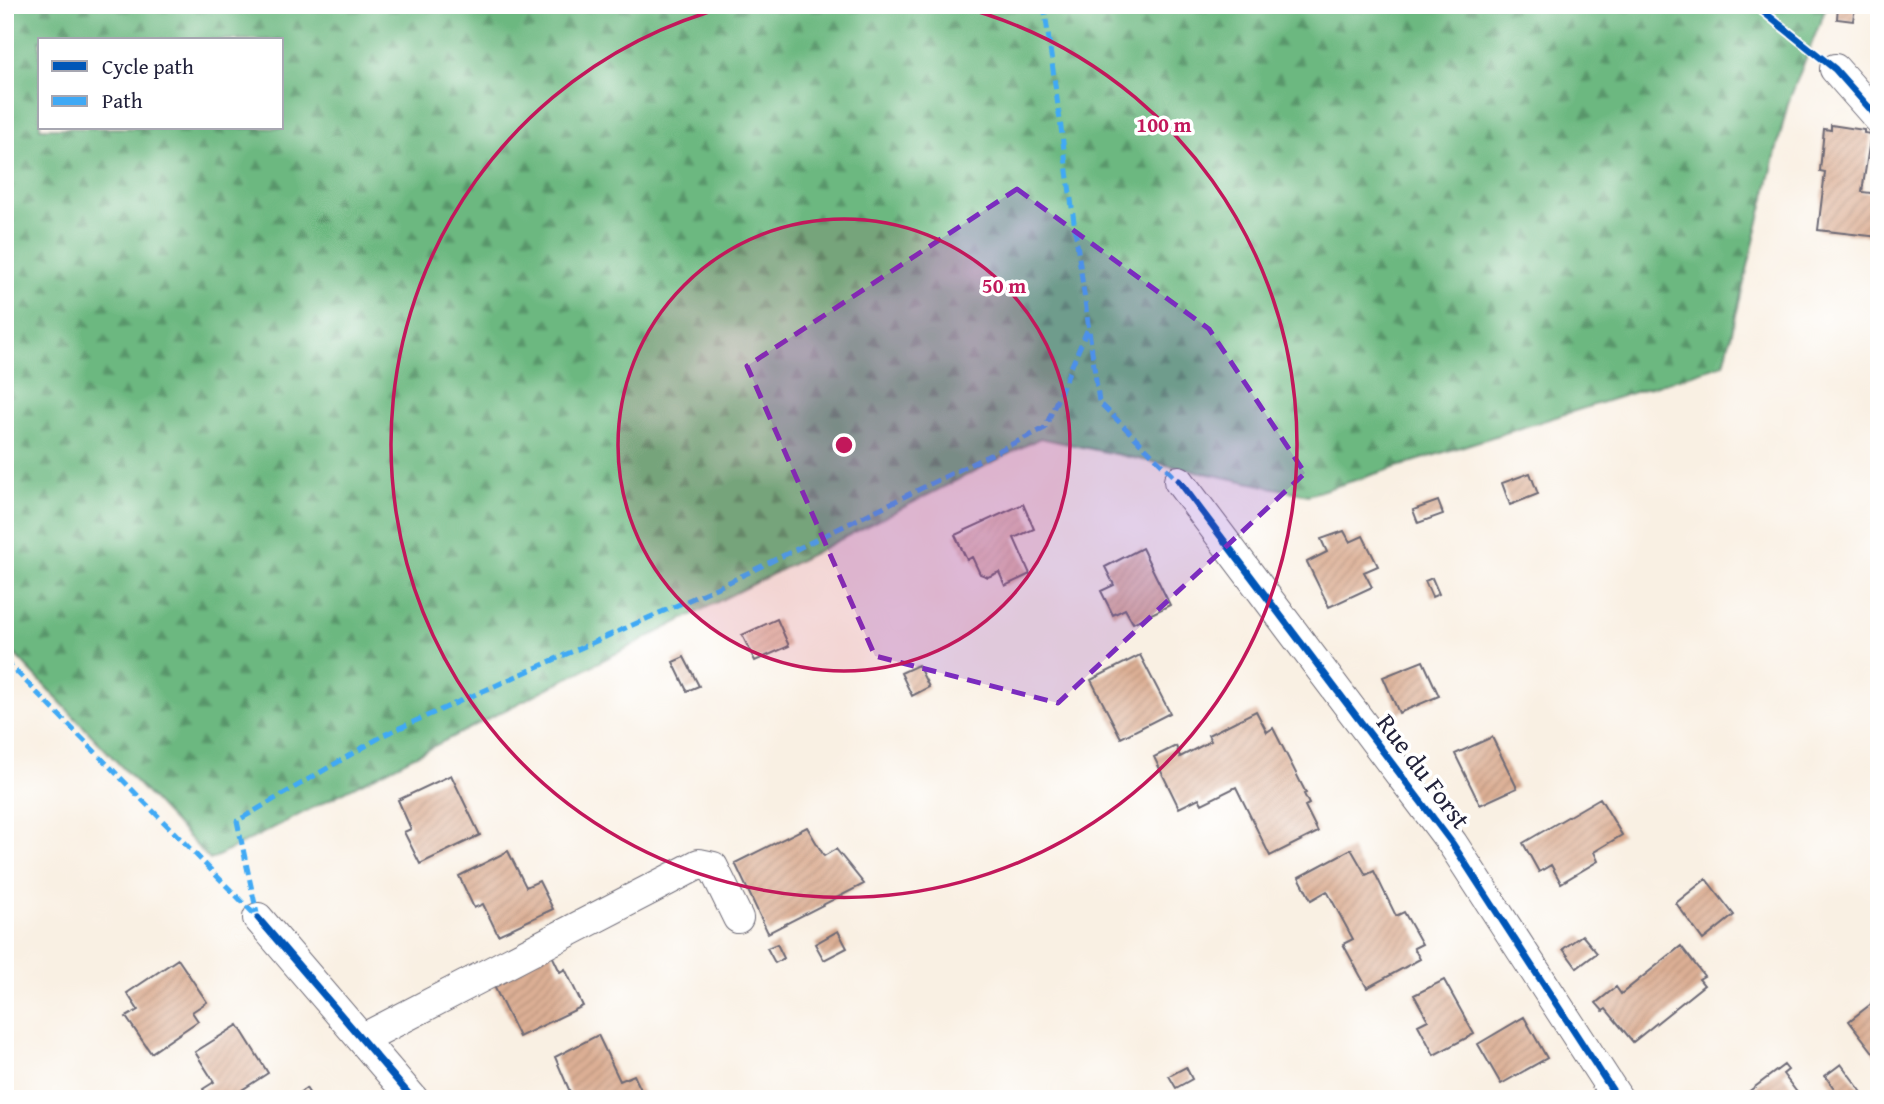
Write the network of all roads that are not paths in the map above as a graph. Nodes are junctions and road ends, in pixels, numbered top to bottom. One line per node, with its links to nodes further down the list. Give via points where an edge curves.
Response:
1 (1835, 69): 2 (street)
2 (1879, 119)
3 (1179, 481): 8 (street, Rue du Forst, via 1452,843)
4 (258, 918): 6 (street)
5 (738, 918): 6 (street, via 713,867 699,864)
6 (362, 1039): 7 (street)
7 (412, 1099)
8 (1618, 1099)

